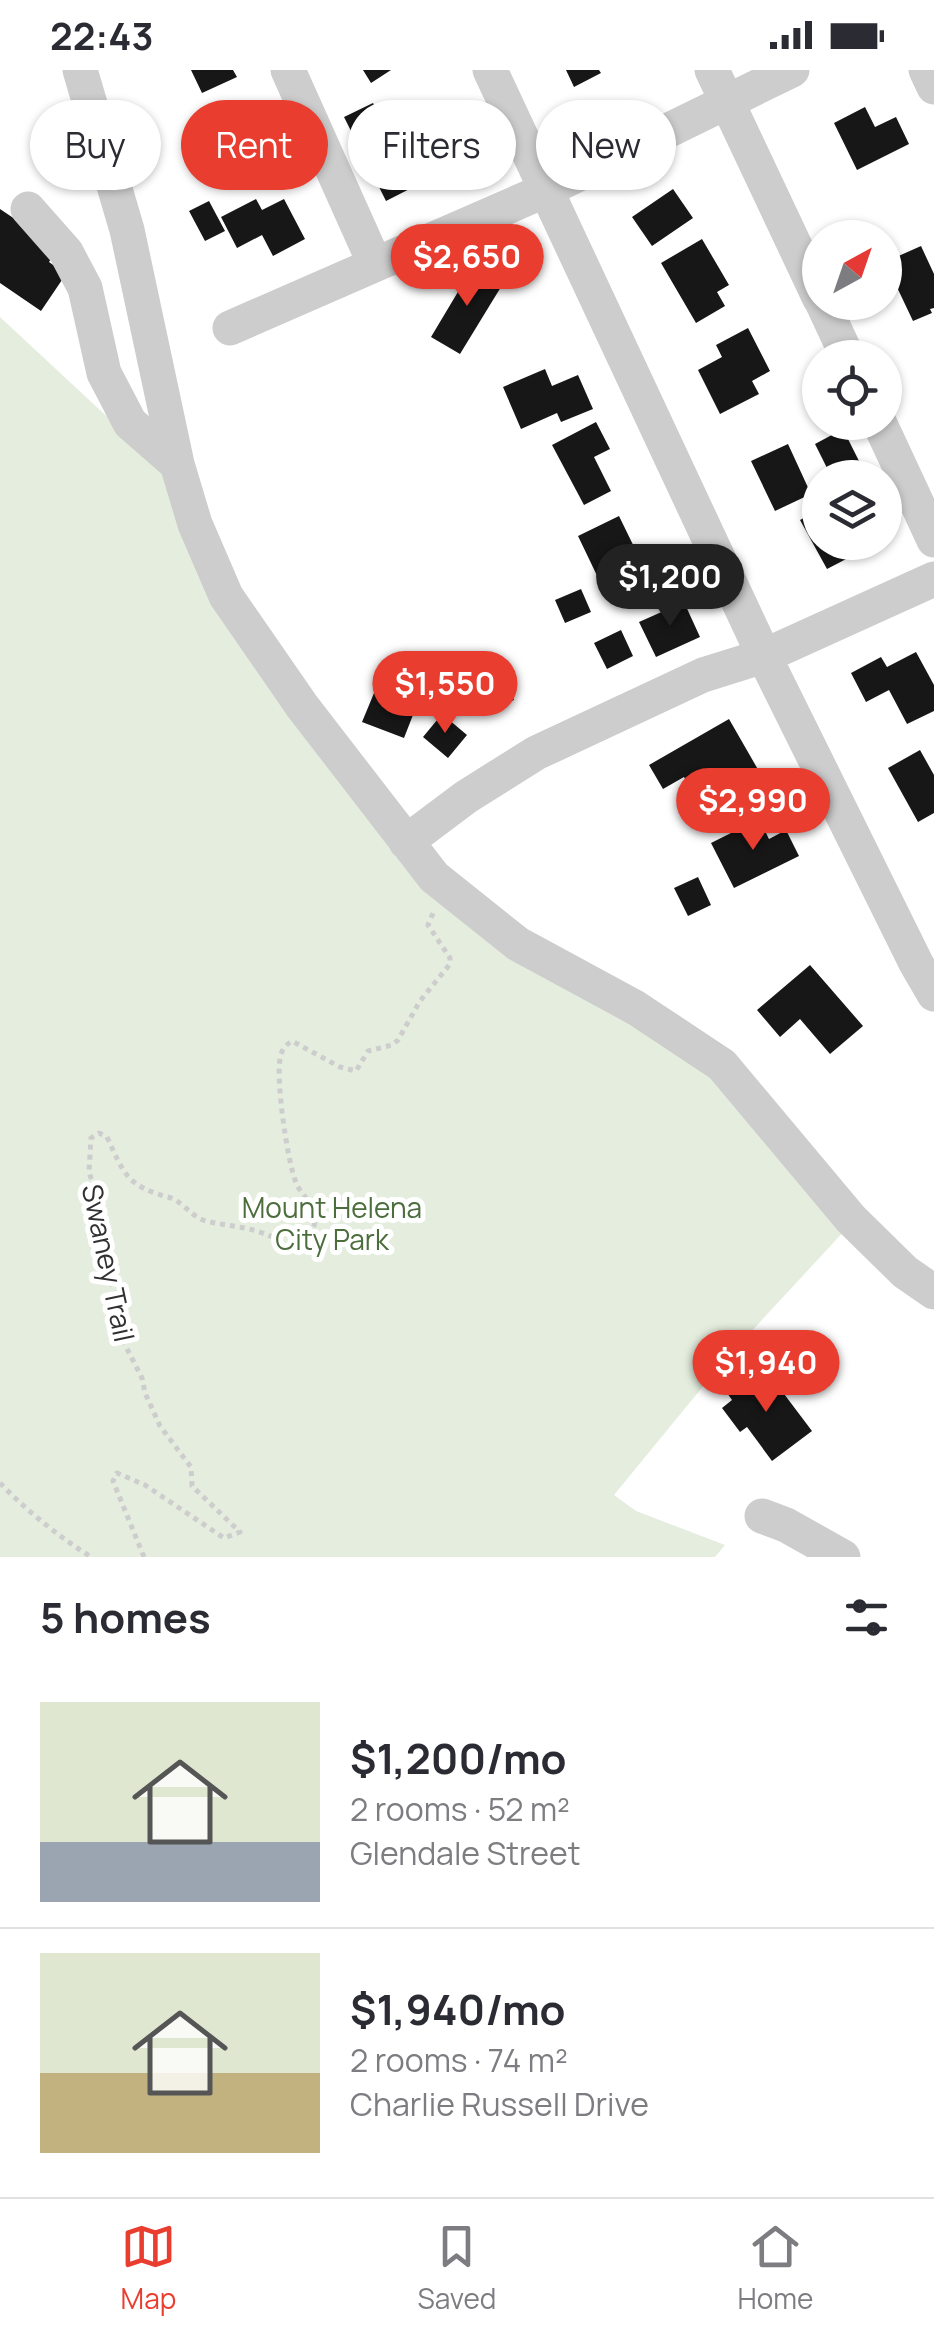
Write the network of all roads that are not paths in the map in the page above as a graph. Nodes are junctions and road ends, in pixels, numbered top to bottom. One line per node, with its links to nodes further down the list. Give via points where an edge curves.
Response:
1 (80, 70): 16 (street, via 127,230)
2 (288, 70): 13 (street)
3 (490, 70): 9 (street)
4 (792, 70): 6 (street)
5 (926, 70): 7 (street)
6 (720, 86): 8 (street); 12 (street)
7 (934, 87)
8 (676, 112)
9 (536, 169)
10 (546, 190): 13 (street); 19 (street)
11 (28, 209): 16 (street, via 66,252 84,288 104,373 130,424)
12 (802, 260)
13 (374, 262): 14 (street)
14 (230, 328)
15 (887, 440): 17 (street)
16 (177, 464): 20 (street, via 226,596)
17 (934, 540)
18 (934, 579): 19 (street)
19 (764, 656): 20 (street, via 703,675 536,753); 21 (street)
20 (406, 842): 22 (street, via 434,877 518,944 636,1008 722,1065 851,1218)
21 (934, 994)
22 (934, 1292)
23 (762, 1516): 24 (street)
24 (843, 1557)

